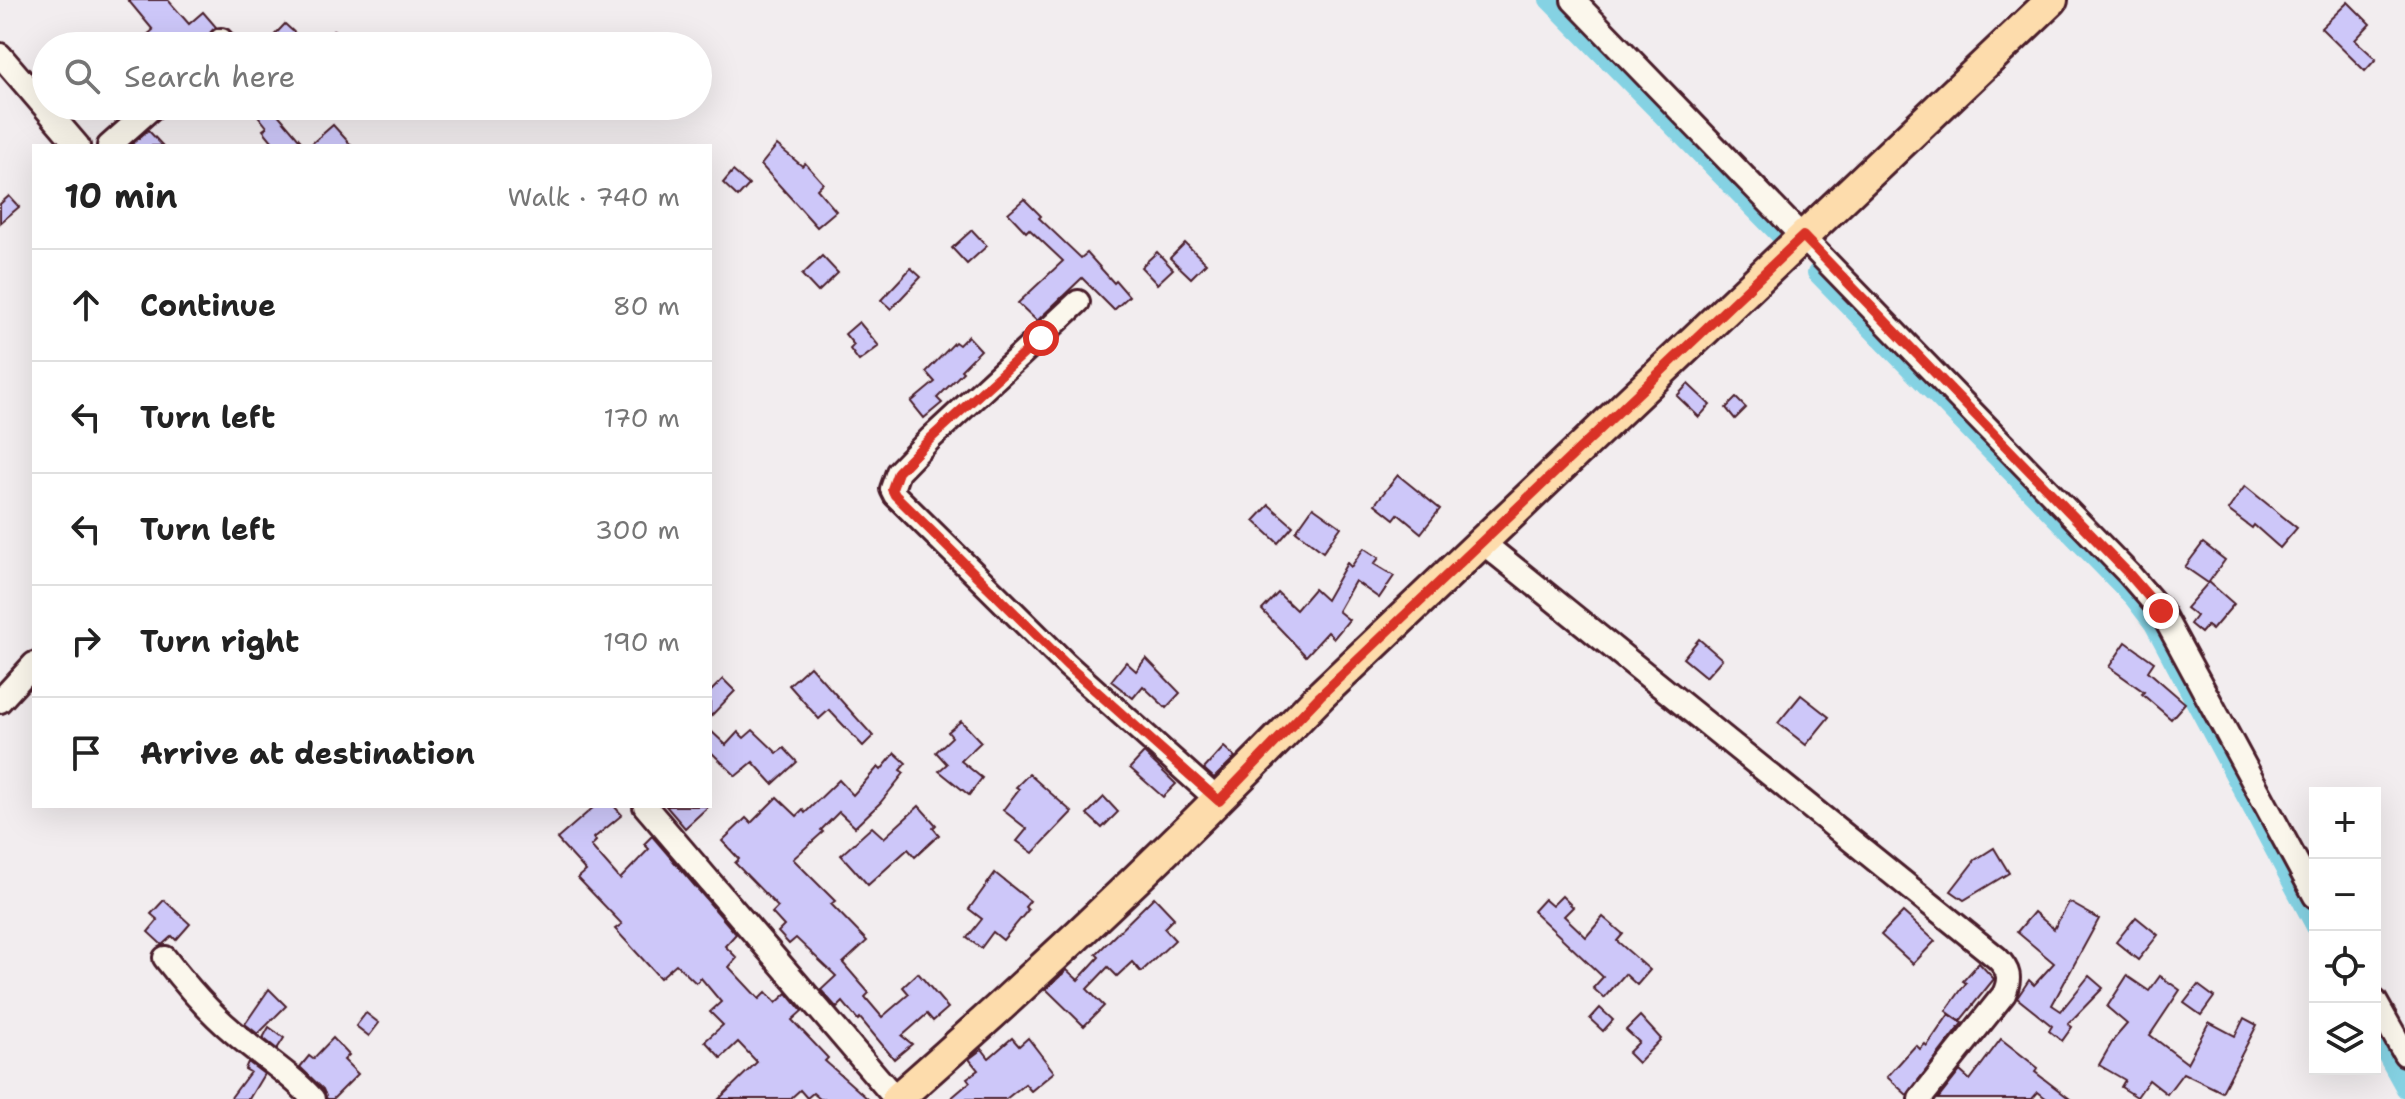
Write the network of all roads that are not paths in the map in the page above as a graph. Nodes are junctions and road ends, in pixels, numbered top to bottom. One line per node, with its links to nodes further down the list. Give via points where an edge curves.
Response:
1 (1573, 0): 9 (street)
2 (2052, 0): 9 (main road)
3 (0, 55): 4 (street)
4 (32, 92)
5 (56, 120): 7 (street)
6 (138, 120): 8 (street)
7 (76, 144)
8 (111, 144)
9 (1803, 236): 11 (main road); 16 (street, via 2161,611)
10 (1078, 302): 14 (street, via 931,438 898,472 892,489 1067,665)
11 (1482, 542): 14 (main road); 22 (street, via 2008,969 2004,994)
12 (32, 666): 13 (street)
13 (0, 701)
14 (1219, 801): 21 (main road, via 1015,996)
15 (647, 808): 21 (street)
16 (2309, 885)
17 (165, 958): 20 (street, via 231,1031 284,1069)
18 (2376, 1003): 19 (street)
19 (2405, 1054)
20 (313, 1099)
21 (897, 1099)
22 (1920, 1099)

